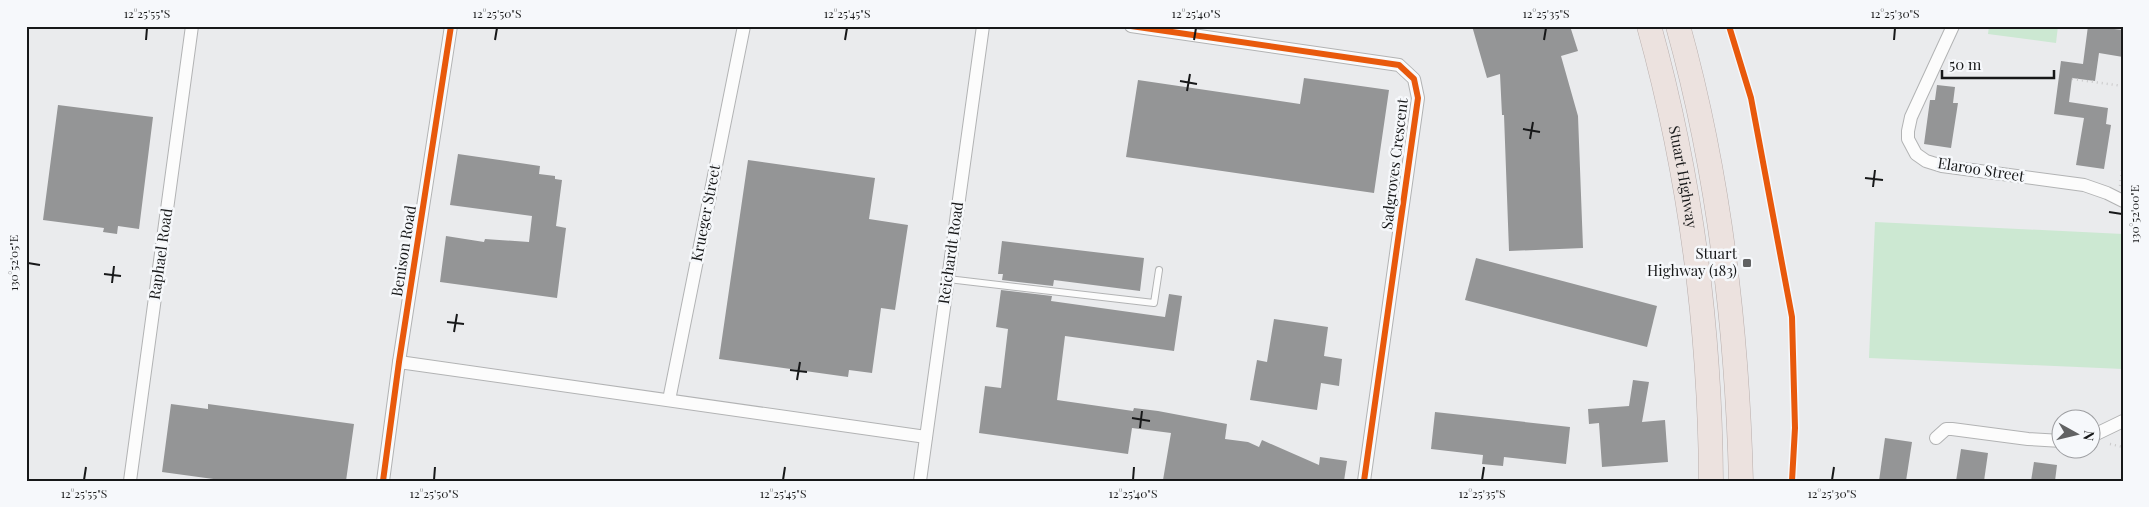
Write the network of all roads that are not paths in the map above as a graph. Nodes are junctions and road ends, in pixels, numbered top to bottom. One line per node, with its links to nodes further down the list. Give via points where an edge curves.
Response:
1 (192, 26): 21 (street, Raphael Road)
2 (451, 26): 14 (street, Benison Road)
3 (744, 26): 15 (street, Krueger Street)
4 (983, 26): 13 (street, Reichardt Road)
5 (1132, 26): 24 (street, Sadgroves Crescent, via 1399,65 1414,79 1418,98)
6 (1649, 26): 10 (highway, Stuart Highway)
7 (1678, 26): 9 (highway, Stuart Highway)
8 (1953, 26): 11 (street, Elaroo Street, via 1910,117 1908,139 1916,154 1942,166 2084,185)
9 (1703, 137): 10 (highway); 26 (highway, Stuart Highway, via 1727,282)
10 (1677, 142): 25 (highway, Stuart Highway, via 1698,277 1708,386)
11 (2120, 200)
12 (1159, 270): 13 (lane, via 1154,303)
13 (948, 279): 18 (street, Reichardt Road)
14 (399, 362): 15 (street); 22 (street, Benison Road)
15 (669, 400): 18 (street)
16 (2123, 421): 17 (street)
17 (2102, 431)
18 (926, 437): 23 (street, Reichardt Road)
19 (1936, 438): 20 (street, via 1946,429 1952,429)
20 (2052, 440)
21 (130, 481)
22 (383, 481)
23 (920, 481)
24 (1364, 481)
25 (1711, 481)
26 (1741, 481)

